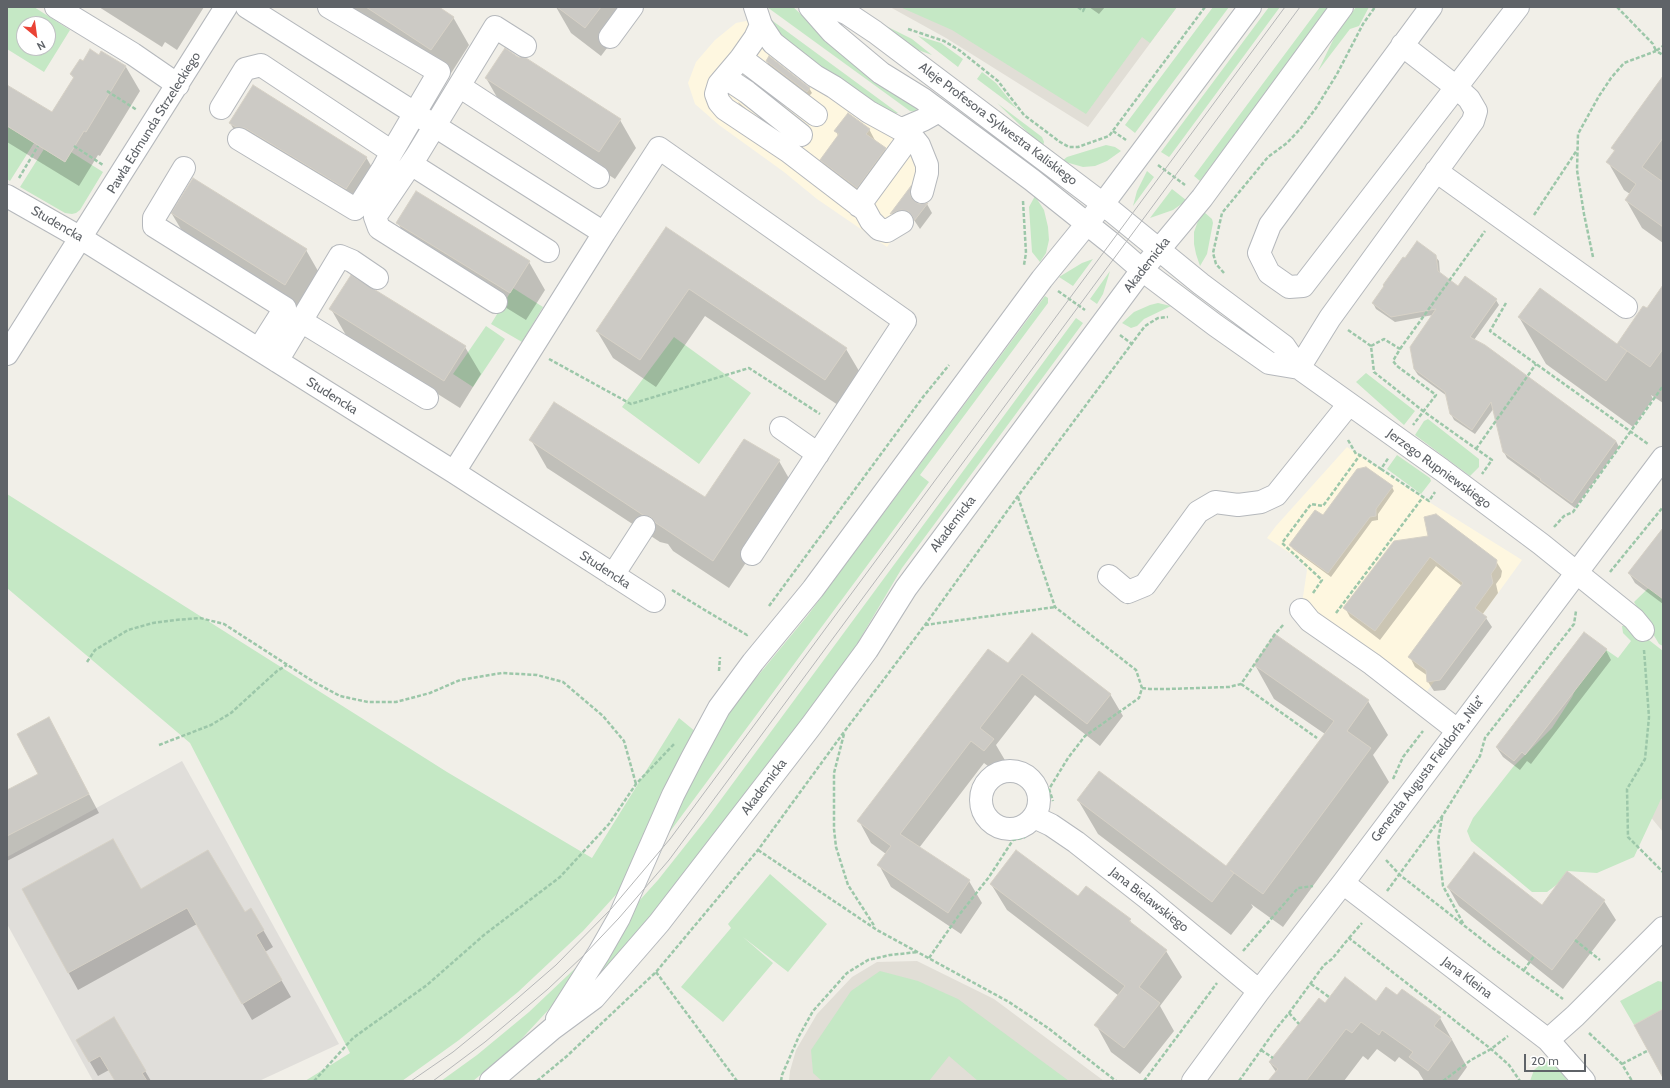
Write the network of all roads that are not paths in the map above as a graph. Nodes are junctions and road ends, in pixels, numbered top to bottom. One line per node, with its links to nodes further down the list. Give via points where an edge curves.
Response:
1 (56, 7): 17 (street)
2 (226, 7): 17 (street, Pawła Edmunda Strzeleckiego)
3 (247, 7): 23 (street)
4 (329, 7): 23 (street, via 439,72)
5 (632, 7): 13 (street)
6 (810, 7): 22 (street, Aleje Profesora Sylwestra Kaliskiego, via 852,50 881,73)
7 (832, 7): 36 (street, Aleje Profesora Sylwestra Kaliskiego, via 875,32)
8 (1250, 7): 36 (street, Akademicka)
9 (1342, 7): 42 (street, Akademicka, via 1202,198)
10 (1431, 7): 14 (street)
11 (1518, 7): 20 (street)
12 (758, 16): 16 (street, via 755,38); 19 (street, via 773,43 815,76)
13 (610, 37)
14 (1402, 45): 20 (street); 20 (street, via 1270,225 1258,253 1269,273 1288,287 1303,286)
15 (526, 46): 18 (street, via 495,27)
16 (741, 58): 24 (street); 28 (street, via 719,84 716,94 719,102 725,109)
17 (178, 85): 41 (street, Pawła Edmunda Strzeleckiego)
18 (459, 86): 25 (street); 33 (street)
19 (834, 87): 24 (street); 26 (street, via 869,112)
20 (1456, 87): 32 (street, via 1476,110 1473,121)
21 (222, 108): 29 (street, via 245,69 261,65)
22 (939, 111): 26 (street); 39 (street, Aleje Profesora Sylwestra Kaliskiego)
23 (415, 113): 25 (street); 29 (street)
24 (816, 115): 28 (street)
25 (435, 126): 30 (street); 40 (street)
26 (907, 132): 35 (street, via 919,146 927,165); 37 (street)
27 (239, 139): 29 (street, via 355,209)
28 (794, 143): 37 (street)
29 (392, 152)
30 (411, 164): 43 (street); 46 (street, via 375,217 379,228)
31 (184, 168): 49 (street, via 154,218 154,226 285,308)
32 (1436, 171): 47 (street); 52 (street, via 1330,318)
33 (598, 177)
34 (12, 188): 41 (street, Studencka)
35 (922, 192)
36 (1103, 204): 39 (street, Akademicka); 42 (street, Aleje Profesora Sylwestra Kaliskiego)
37 (859, 206): 38 (street, via 879,229 887,231)
38 (902, 222)
39 (1087, 224): 44 (street, Jerzego Rupniewskiego); 72 (street, Akademicka, via 1042,279 813,589 753,662 720,708 673,796 619,918)
40 (604, 234): 57 (street, via 659,148 905,321); 58 (street)
41 (81, 238): 49 (street, Studencka); 50 (street, Pawła Edmunda Strzeleckiego)
42 (1159, 248): 44 (street, Akademicka); 52 (street, Jerzego Rupniewskiego, via 1201,284 1284,346)
43 (548, 251)
44 (1142, 270): 52 (street, Jerzego Rupniewskiego, via 1269,363); 72 (street, Akademicka, via 906,588 867,650 742,817 659,923 594,998)
45 (376, 278): 48 (street, via 340,256)
46 (496, 302)
47 (1626, 307)
48 (301, 321): 51 (street); 53 (street)
49 (259, 350): 51 (street, Studencka)
50 (7, 354)
51 (277, 361): 58 (street, Studencka)
52 (1299, 368): 54 (street, Jerzego Rupniewskiego)
53 (428, 398)
54 (1350, 404): 61 (street, Jerzego Rupniewskiego, via 1541,544); 63 (street, via 1276,495 1261,502 1238,505 1215,502 1198,512 1145,584 1128,592)
55 (781, 428): 57 (street)
56 (1656, 452): 61 (street, Generała Augusta Fieldorfa „Nila”)
57 (818, 454): 60 (street)
58 (454, 472): 62 (street, Studencka)
59 (644, 527): 62 (street)
60 (752, 554)
61 (1576, 574): 66 (street, Jerzego Rupniewskiego, via 1634,619); 67 (street, Generała Augusta Fieldorfa „Nila”)
62 (613, 575): 64 (street, Studencka)
63 (1109, 576)
64 (654, 601)
65 (1302, 610): 67 (street, via 1310,620)
66 (1643, 630)
67 (1457, 730): 69 (street, Generała Augusta Fieldorfa „Nila”)
68 (1037, 826): 71 (street, Jana Bielawskiego, via 1076,842)
69 (1343, 883): 71 (street, Generała Augusta Fieldorfa „Nila”); 73 (street, Jana Kleina)
70 (1663, 928): 73 (street)
71 (1259, 991): 75 (street, Generała Augusta Fieldorfa „Nila”)
72 (552, 1029): 74 (street, Akademicka)
73 (1548, 1040): 76 (street, Jana Kleina)
74 (492, 1081)
75 (1193, 1081)
76 (1584, 1081)

